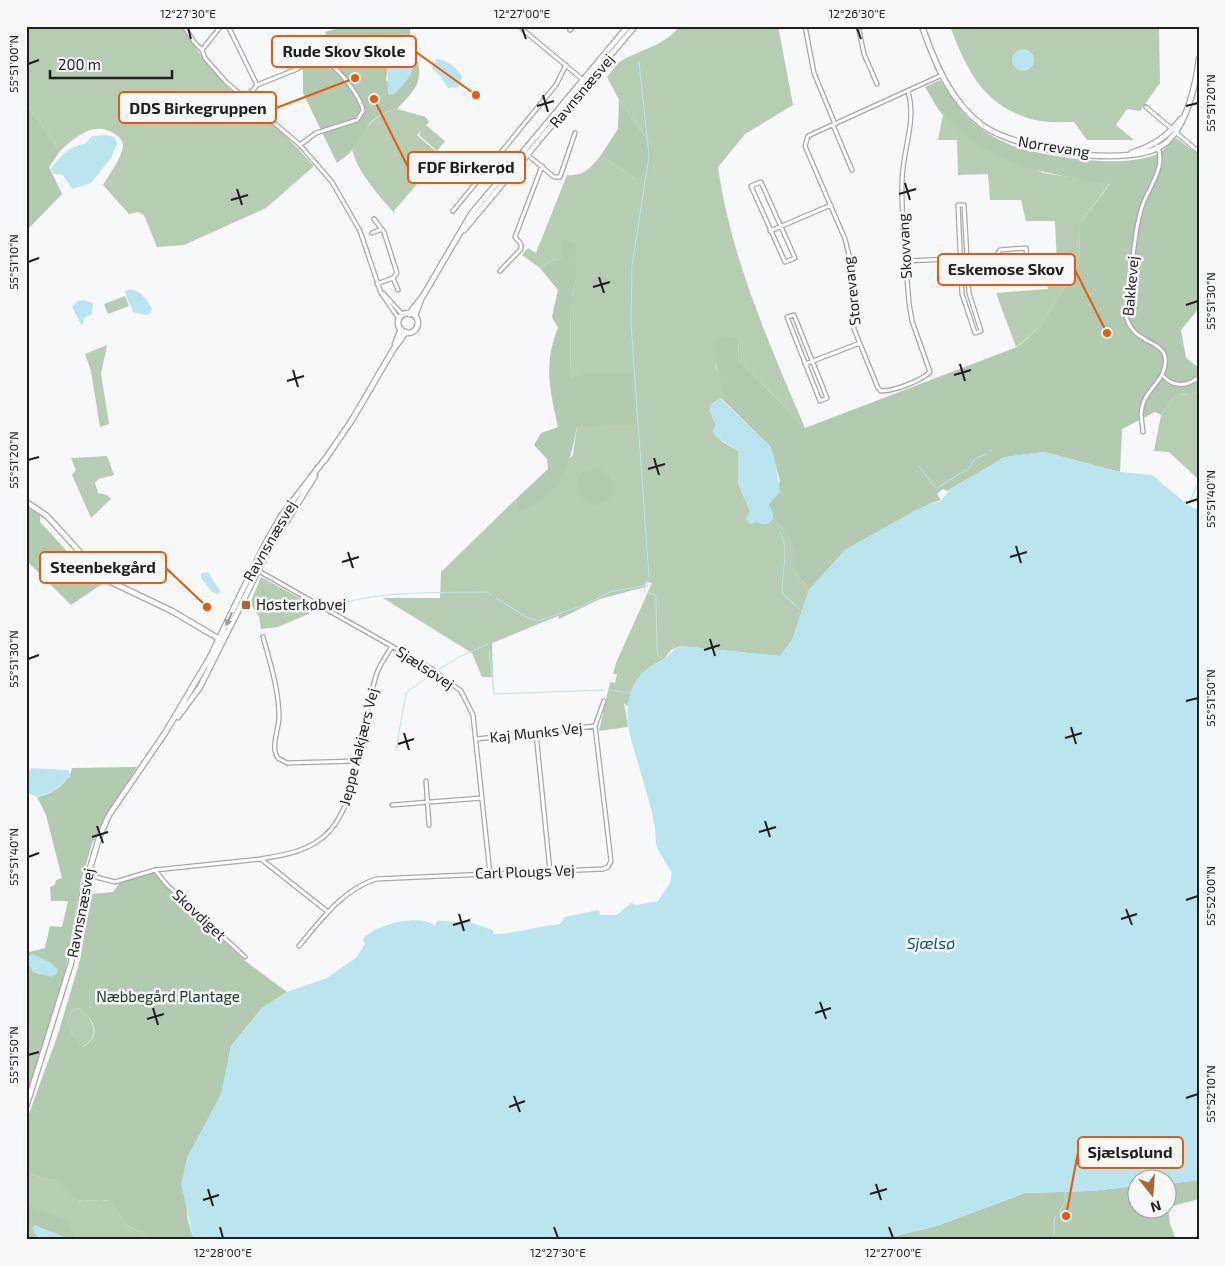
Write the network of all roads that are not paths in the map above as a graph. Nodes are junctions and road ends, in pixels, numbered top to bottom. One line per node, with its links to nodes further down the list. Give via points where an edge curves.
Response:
1 (184, 26): 12 (street)
2 (221, 26): 12 (street)
3 (228, 26): 19 (street)
4 (524, 26): 14 (street, via 522,29)
5 (628, 26): 16 (main road, Ravnsnæsvej)
6 (635, 26): 17 (main road, Ravnsnæsvej)
7 (805, 26): 23 (street, via 814,73)
8 (858, 26): 18 (street, via 864,54)
9 (922, 26): 15 (main road, Nørrevang)
10 (575, 27): 11 (street)
11 (570, 30)
12 (202, 50): 21 (street, via 213,67)
13 (1199, 58): 24 (main road, via 1194,91)
14 (566, 65): 16 (street); 36 (street, Ravnsnæsvej, via 556,86)
15 (942, 75): 20 (street, Storevang); 31 (main road, Nørrevang, via 967,111 982,125 1008,140 1066,152)
16 (583, 80): 17 (street); 29 (main road, Ravnsnæsvej)
17 (588, 84): 32 (main road, Ravnsnæsvej)
18 (877, 84)
19 (257, 85): 21 (street); 27 (street, via 318,56 323,57 361,100 363,111 357,120 316,133)
20 (908, 91): 23 (street, Storevang); 46 (street, Skovvang, via 912,114 902,184)
21 (245, 100): 27 (street)
22 (1146, 107): 24 (street)
23 (834, 124): 34 (street); 35 (street, Storevang, via 808,136 805,146)
24 (1174, 131): 26 (main road); 28 (main road); 30 (street)
25 (575, 133): 33 (street, Ravnsnæsvej, via 560,177 554,177)
26 (1156, 143): 28 (street); 31 (main road, Nørrevang)
27 (300, 145): 49 (street, via 332,182 351,214)
28 (1159, 148): 31 (main road, Nørrevang, via 1137,155); 61 (street, Bakkevej, via 1161,162 1141,209 1126,316 1140,338 1162,350 1165,358)
29 (523, 152): 32 (street, Ravnsnæsvej); 42 (main road, Ravnsnæsvej, via 471,214)
30 (1199, 152)
31 (1127, 154)
32 (528, 155): 33 (street, Ravnsnæsvej); 42 (main road, Ravnsnæsvej)
33 (542, 166): 47 (street, via 515,237 521,249)
34 (852, 170)
35 (831, 205): 38 (street); 57 (street, Storevang, via 849,255 852,318)
36 (453, 211)
37 (374, 219): 39 (street)
38 (779, 227): 40 (street); 40 (street, via 795,258 786,262); 40 (street, via 761,182 751,186)
39 (382, 230): 41 (street); 48 (street, via 397,273)
40 (770, 230)
41 (372, 233)
42 (456, 238): 51 (main road, Ravnsnæsvej)
43 (995, 257): 43 (street, via 1001,263 1027,262 1026,248 1000,250); 44 (street)
44 (966, 258): 45 (street); 45 (street, via 964,205 958,205); 45 (street, via 969,293 981,331 974,333 962,294)
45 (960, 259): 46 (street)
46 (906, 261): 63 (street, Skovvang, via 912,321 930,372)
47 (500, 271)
48 (393, 278): 49 (street); 50 (street)
49 (378, 284): 54 (street)
50 (398, 290)
51 (423, 296): 52 (main road, Ravnsnæsvej); 53 (main road, Ravnsnæsvej)
52 (409, 314): 53 (main road); 54 (main road)
53 (415, 316): 56 (main road, via 417,326)
54 (401, 317): 55 (main road)
55 (400, 329): 56 (main road); 58 (main road, Ravnsnæsvej)
56 (406, 332): 58 (main road, Ravnsnæsvej)
57 (860, 343): 59 (street); 63 (street, Storevang, via 881,391)
58 (393, 350): 65 (main road, Ravnsnæsvej, via 355,416)
59 (812, 361): 60 (street); 60 (street, via 827,398 820,401); 60 (street, via 794,315 786,318)
60 (805, 364)
61 (1163, 376): 62 (street, via 1168,382 1180,385); 64 (street, via 1144,402)
62 (1199, 377)
63 (905, 384)
64 (1143, 432)
65 (326, 458): 67 (main road, Ravnsnæsvej, via 281,516); 68 (main road, Ravnsnæsvej)
66 (26, 502): 70 (main road, via 48,516 111,582 172,611)
67 (253, 568): 68 (street, Sjælsøvej); 70 (main road, Ravnsnæsvej, one-way to 70)
68 (258, 571): 71 (main road, Ravnsnæsvej); 72 (street, Sjælsøvej)
69 (264, 637): 78 (street, via 279,714 274,749 278,758 287,762)
70 (219, 639): 71 (main road); 76 (main road, Ravnsnæsvej)
71 (225, 641): 76 (main road, Ravnsnæsvej, via 200,686)
72 (392, 646): 77 (street, Sjælsøvej, via 432,669 461,691 473,715); 78 (street, Jeppe Aakjærs Vej, via 377,673)
73 (604, 701): 74 (street, Carl Plougs Vej)
74 (595, 726): 75 (street, Kaj Munks Vej); 86 (street, Carl Plougs Vej, via 610,864 603,869)
75 (536, 732): 77 (street, Kaj Munks Vej); 86 (street)
76 (165, 733): 88 (main road, Ravnsnæsvej, via 109,815)
77 (477, 739): 80 (street, Sjælsøvej)
78 (357, 761): 84 (street, Jeppe Aakjærs Vej, via 343,812 328,833 298,851)
79 (426, 780): 81 (street)
80 (482, 798): 81 (street); 87 (street, Sjælsøvej)
81 (428, 802): 82 (street); 83 (street)
82 (392, 804)
83 (429, 825)
84 (261, 860): 85 (street, Jeppe Aakjærs Vej); 89 (street)
85 (155, 870): 88 (street, Jeppe Aakjærs Vej, via 115,882); 91 (street, Skovdiget)
86 (550, 871): 87 (street, Carl Plougs Vej)
87 (490, 874): 89 (street, Carl Plougs Vej, via 376,879 356,888)
88 (87, 875): 92 (main road, Ravnsnæsvej, via 71,963)
89 (328, 912): 90 (street, Carl Plougs Vej)
90 (299, 946)
91 (245, 957)
92 (26, 1107)

